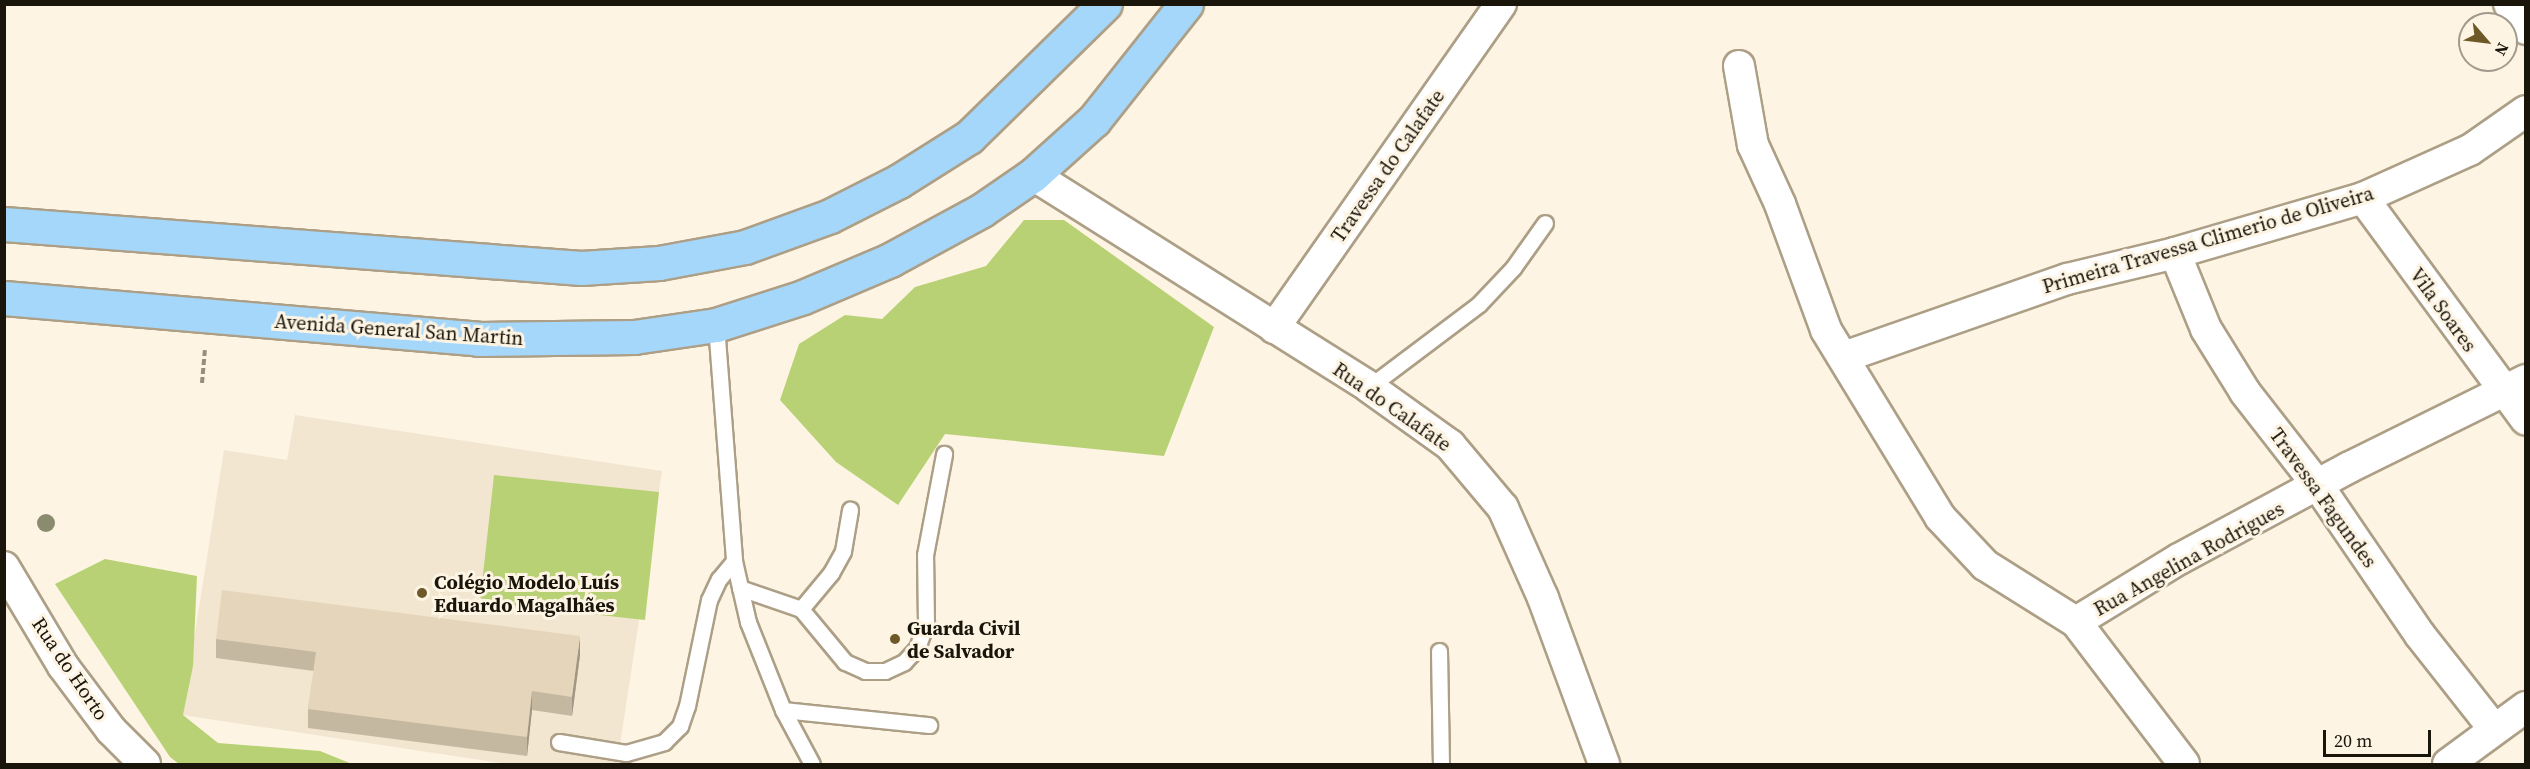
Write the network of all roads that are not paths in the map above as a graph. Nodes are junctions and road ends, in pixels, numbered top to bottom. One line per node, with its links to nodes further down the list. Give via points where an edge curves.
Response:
1 (1105, 4): 11 (main road, via 969,137 899,181 830,216 745,248 659,263 581,268)
2 (1186, 4): 8 (main road, Avenida General San Martin, via 1094,120)
3 (1501, 4): 15 (street, Travessa do Calafate)
4 (2509, 4): 5 (street)
5 (2526, 29)
6 (1739, 66): 16 (street, via 1761,166 1780,204 1812,299)
7 (2526, 111): 9 (street, Primeira Travessa Climerio de Oliveira, via 2470,150)
8 (1033, 175): 14 (main road, Avenida General San Martin, via 982,210 890,260 803,297); 15 (street, Rua do Calafate)
9 (2363, 198): 12 (street, Primeira Travessa Climerio de Oliveira); 17 (street, Vila Soares)
10 (1545, 223): 18 (lane, via 1513,268 1479,304)
11 (4, 224)
12 (2175, 253): 16 (street, Primeira Travessa Climerio de Oliveira, via 2067,279); 21 (street, Travessa Fagundes, via 2206,329 2245,392)
13 (4, 298): 14 (main road, Avenida General San Martin, via 478,339 634,337)
14 (716, 325): 23 (lane)
15 (1274, 328): 18 (street, Rua do Calafate)
16 (1844, 357): 27 (street, via 1940,517 1966,547 1985,565)
17 (2515, 386): 19 (street, Vila Soares); 21 (street, Rua Angelina Rodrigues, via 2350,467)
18 (1369, 387): 36 (street, Rua do Calafate, via 1450,445 1503,508 1543,598)
19 (2526, 420)
20 (944, 454): 26 (lane, via 925,555 926,623 917,648 904,662 885,671 865,671 845,662)
21 (2319, 487): 27 (street, Rua Angelina Rodrigues, via 2179,559); 30 (street, Travessa Fagundes, via 2420,635)
22 (850, 510): 26 (lane, via 843,551 831,573)
23 (734, 561): 25 (lane); 32 (lane, via 718,579 709,600 687,706 672,734 644,750 626,753)
24 (4, 567): 33 (street, Rua do Horto, via 63,666 111,730)
25 (740, 588): 26 (lane); 29 (lane, via 763,665)
26 (801, 609)
27 (2076, 622): 37 (street)
28 (1439, 651): 35 (lane)
29 (783, 710): 31 (lane); 34 (lane)
30 (2513, 722): 38 (street)
31 (929, 725)
32 (559, 742)
33 (145, 765)
34 (812, 765)
35 (1441, 765)
36 (1604, 765)
37 (2184, 765)
38 (2448, 765)

